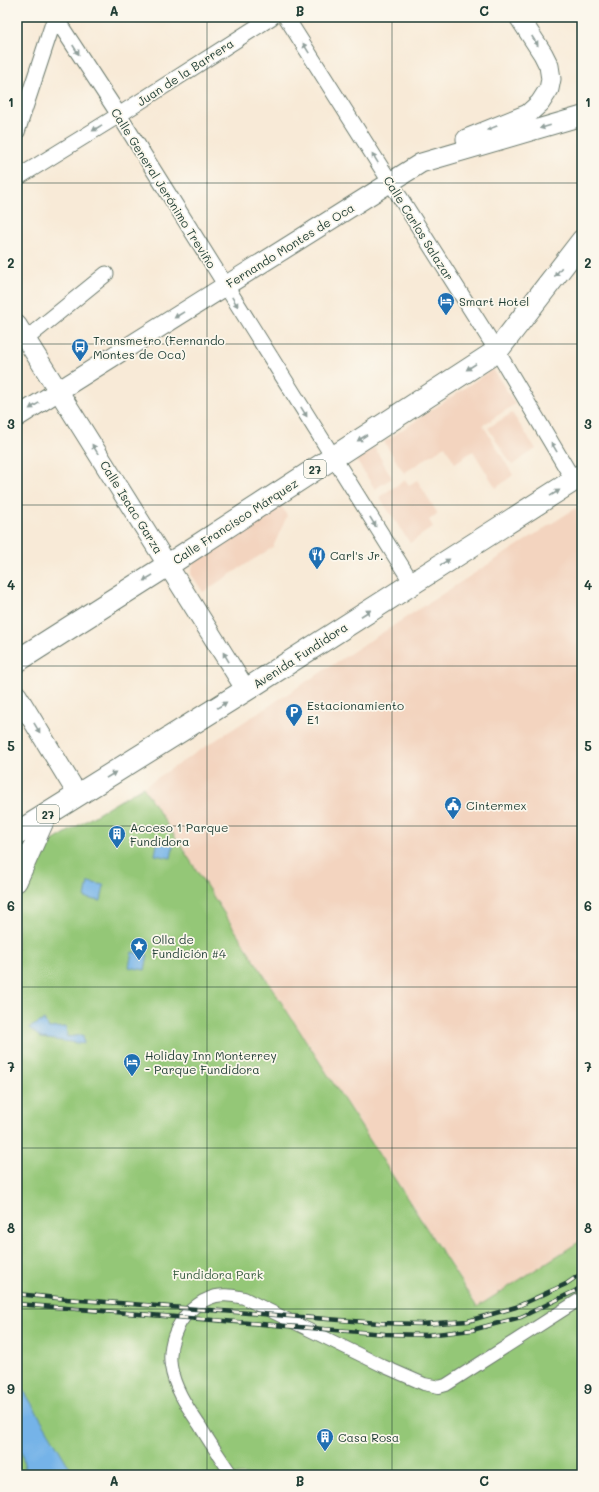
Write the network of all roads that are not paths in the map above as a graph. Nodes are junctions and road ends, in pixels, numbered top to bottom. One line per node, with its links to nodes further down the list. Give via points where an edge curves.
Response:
1 (55, 17): 5 (street, Calle General Jerónimo Treviño, one-way to 5); 7 (street)
2 (272, 17): 5 (street, Juan de la Barrera)
3 (286, 17): 10 (street, Calle Carlos Salazar, one-way to 3)
4 (519, 17): 8 (street, one-way to 8, via 549,66 551,79 546,96 528,114 464,140)
5 (119, 115): 9 (street, Juan de la Barrera, one-way to 9); 13 (street, Calle General Jerónimo Treviño)
6 (582, 116): 8 (street, Fernando Montes de Oca, one-way to 8)
7 (17, 132)
8 (421, 163): 10 (street, Fernando Montes de Oca)
9 (17, 178)
10 (390, 182): 13 (street, Fernando Montes de Oca); 15 (street, Calle Carlos Salazar)
11 (582, 242): 15 (main road, Calle Francisco Márquez / 27, one-way to 15)
12 (106, 274): 14 (street)
13 (225, 286): 16 (street, Fernando Montes de Oca, one-way to 16); 18 (street, Calle General Jerónimo Treviño, one-way to 18)
14 (21, 332): 16 (street, Calle Isaac Garza)
15 (497, 351): 18 (main road, Calle Francisco Márquez / 27, one-way to 18); 19 (street, Calle Carlos Salazar, one-way to 15)
16 (58, 391): 17 (street, Fernando Montes de Oca, one-way to 17); 20 (street, Calle Isaac Garza, one-way to 16)
17 (17, 417)
18 (332, 458): 20 (main road, Calle Francisco Márquez / 27); 21 (street, Calle General Jerónimo Treviño, one-way to 21)
19 (578, 478): 21 (main road, Avenida Fundidora / 27, one-way to 19)
20 (168, 565): 22 (main road, Calle Francisco Márquez / 27, one-way to 22); 23 (street, Calle Isaac Garza, one-way to 20)
21 (412, 583): 23 (main road, Avenida Fundidora / 27, one-way to 21)
22 (17, 661)
23 (246, 690): 25 (main road, Avenida Fundidora / 27, one-way to 23)
24 (17, 695): 25 (street, one-way to 25)
25 (78, 795): 26 (main road, Avenida Fundidora / 27)
26 (47, 815): 27 (main road, Avenida Fundidora / 27); 28 (street)
27 (17, 833)
28 (17, 882)
29 (582, 1298): 30 (street, via 446,1385 439,1387 424,1384 383,1366 244,1298 221,1295 209,1298 187,1314 178,1327 173,1338 171,1365 184,1402)
30 (232, 1475)

